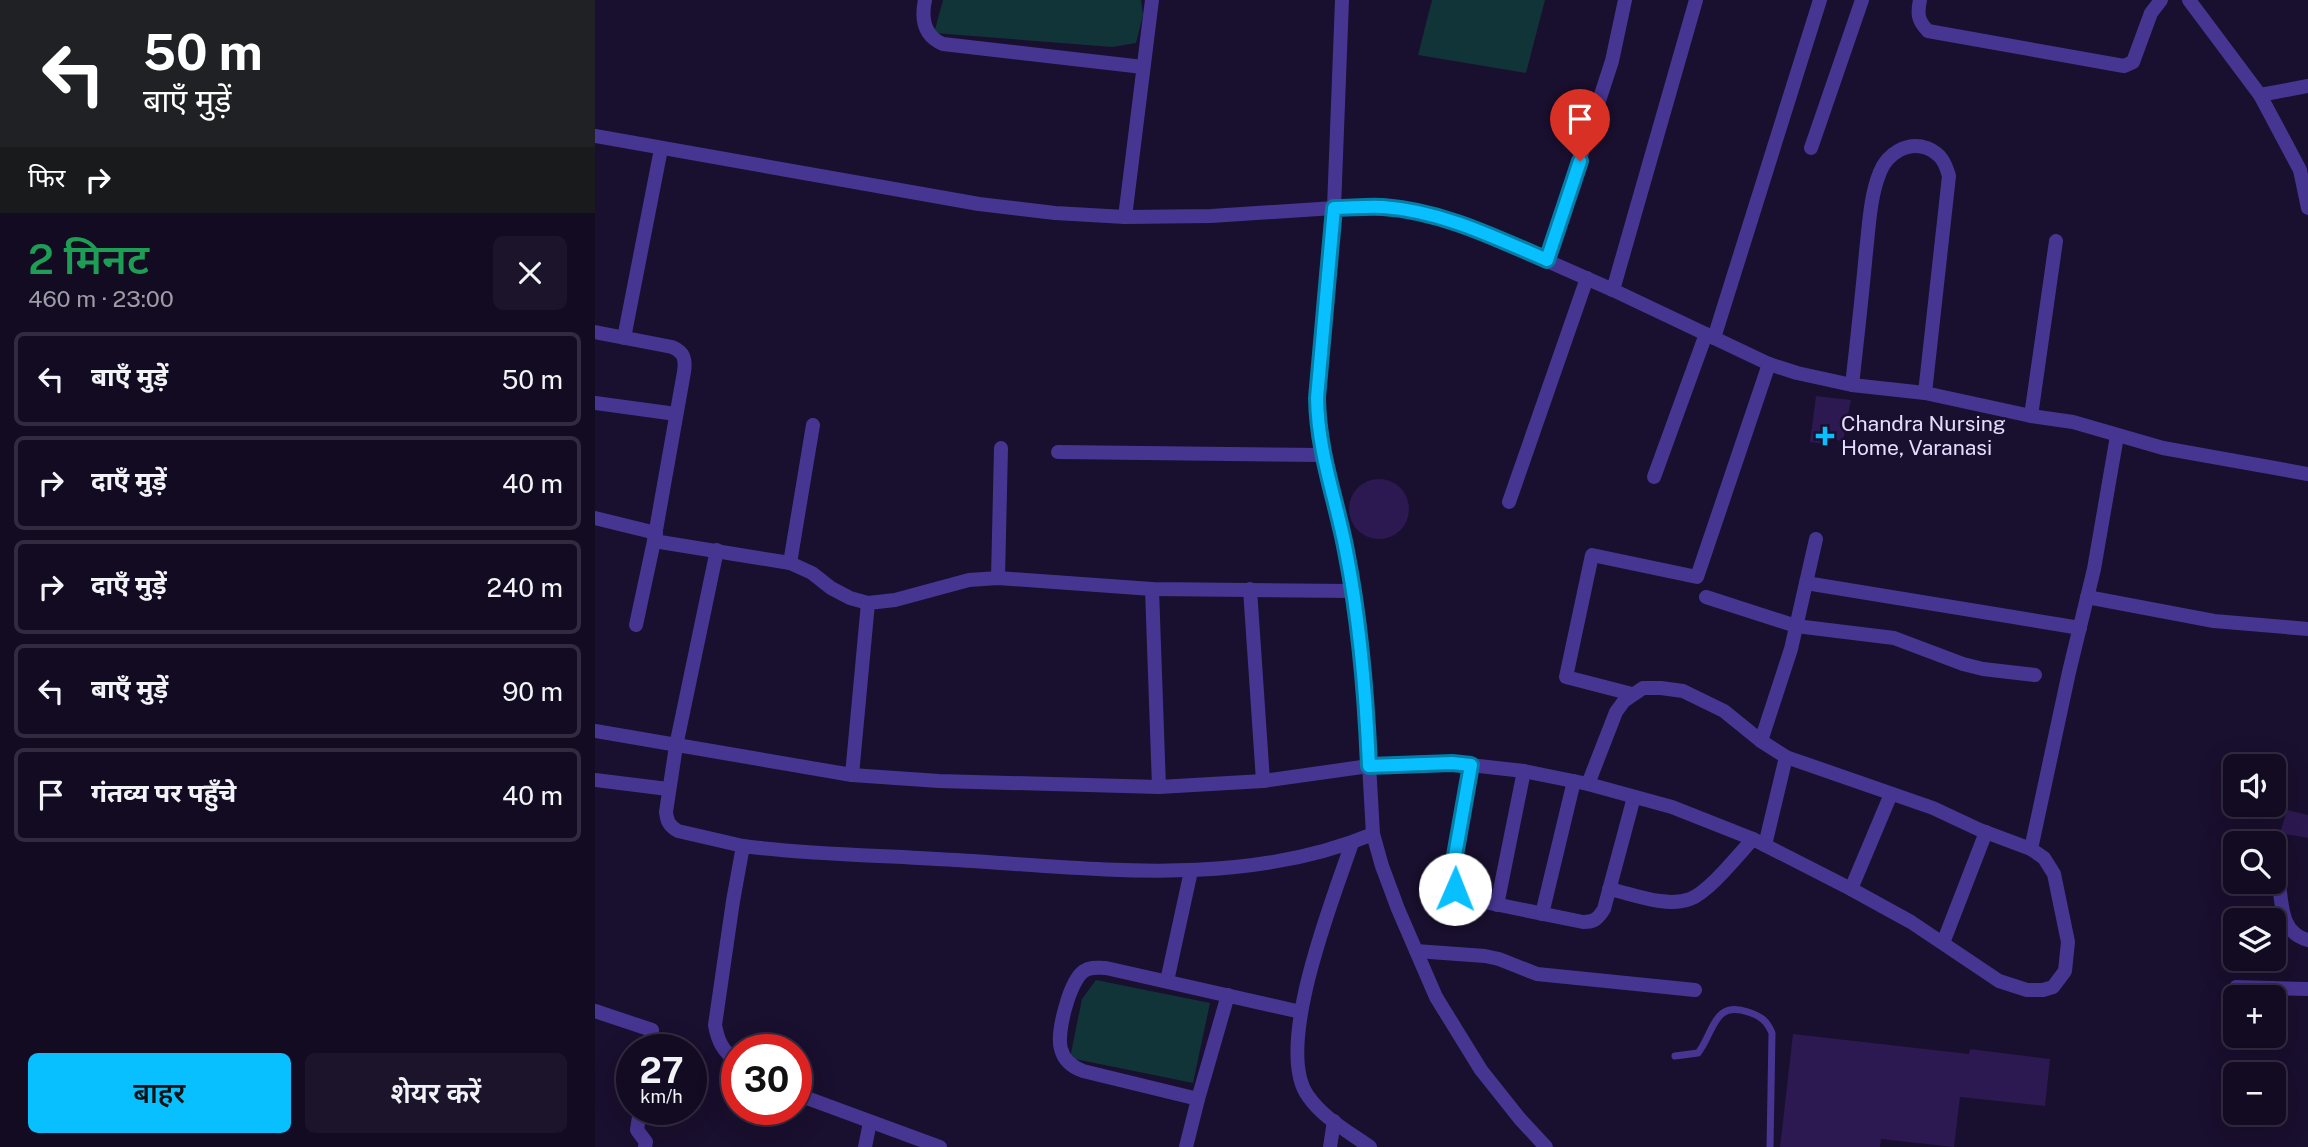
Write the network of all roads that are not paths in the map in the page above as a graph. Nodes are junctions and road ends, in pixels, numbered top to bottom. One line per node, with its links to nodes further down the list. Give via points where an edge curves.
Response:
1 (925, 0): 11 (street, via 928,34 943,44)
2 (1152, 0): 11 (street)
3 (1342, 0): 17 (street)
4 (1625, 0): 21 (street, via 1612,61)
5 (1696, 0): 23 (street)
6 (1820, 0): 25 (street)
7 (1862, 0): 15 (street)
8 (1920, 0): 9 (street, via 1920,23 1928,31 2124,66 2133,62 2151,13)
9 (2161, 0)
10 (2189, 0): 13 (street)
11 (1143, 67): 19 (street)
12 (2308, 86): 13 (street)
13 (2260, 95): 18 (street, via 2300,170)
14 (595, 135): 16 (street)
15 (1811, 148)
16 (661, 149): 19 (street, via 979,204); 26 (street)
17 (1334, 208): 19 (street); 21 (street, via 1384,207 1435,216); 37 (street, via 1317,398)
18 (2308, 208)
19 (1125, 217)
20 (2056, 241): 32 (street)
21 (1547, 260): 22 (street)
22 (1587, 278): 23 (street); 40 (street)
23 (1613, 290): 25 (street)
24 (595, 332): 26 (street)
25 (1710, 336): 27 (street); 39 (street)
26 (624, 338): 31 (street, via 682,353 685,363)
27 (1769, 364): 28 (street); 59 (street, via 1697,577 1592,555 1566,677)
28 (1852, 385): 29 (street); 29 (street, via 1870,219 1880,171 1899,149 1923,147 1937,153 1949,176)
29 (1924, 393): 32 (street)
30 (595, 403): 31 (street)
31 (676, 414): 42 (street)
32 (2031, 416): 34 (street, via 2073,422)
33 (813, 425): 45 (street)
34 (2117, 436): 38 (street); 52 (street)
35 (1001, 448): 46 (street)
36 (1058, 452): 37 (street)
37 (1322, 456): 50 (street)
38 (2308, 474)
39 (1654, 477)
40 (1509, 502)
41 (595, 518): 42 (street)
42 (655, 537): 44 (street); 54 (street)
43 (1816, 539): 47 (street)
44 (717, 550): 45 (street); 62 (street)
45 (790, 563): 53 (street)
46 (998, 578): 48 (street); 53 (street, via 969,580)
47 (1806, 583): 55 (street); 56 (street)
48 (1152, 589): 49 (street); 71 (street)
49 (1250, 589): 50 (street); 69 (street)
50 (1352, 591): 65 (street, via 1364,677)
51 (1706, 597): 55 (street)
52 (2087, 597): 56 (street); 57 (street, via 2214,621)
53 (868, 603): 67 (street)
54 (636, 625)
55 (1796, 625): 58 (street, via 1894,638 1963,664); 61 (street)
56 (2080, 628): 80 (street)
57 (2308, 629)
58 (2035, 675)
59 (1632, 694): 61 (street, via 1643,688 1683,691 1724,711); 70 (street, via 1616,712)
60 (595, 732): 62 (street)
61 (1762, 741): 63 (street)
62 (676, 746): 67 (street); 72 (street)
63 (1786, 757): 73 (street); 77 (street)
64 (1471, 765): 65 (street); 66 (street); 85 (street, via 1451,878 1460,896)
65 (1369, 766): 69 (street); 76 (street)
66 (1524, 771): 70 (street); 85 (street)
67 (852, 775): 71 (street)
68 (595, 780): 72 (street)
69 (1263, 781): 71 (street)
70 (1581, 783): 74 (street); 86 (street)
71 (1159, 787)
72 (668, 789): 79 (street, via 666,812 671,827)
73 (1891, 794): 75 (street, via 1933,807); 83 (street)
74 (1634, 797): 77 (street); 82 (street)
75 (1986, 832): 80 (street); 88 (street)
76 (1373, 834): 78 (street); 89 (street)
77 (1759, 842): 82 (street, via 1689,900 1654,900); 83 (street)
78 (1352, 843): 81 (street, via 1290,859); 96 (street)
79 (743, 846): 81 (street); 98 (street, via 715,1025)
80 (2031, 849): 88 (street, via 2053,873 2067,932 2065,971 2053,987 2043,990 1999,981)
81 (1191, 871): 90 (street)
82 (1609, 889): 86 (street, via 1604,909 1591,922)
83 (1851, 889): 88 (street)
84 (2280, 894): 87 (street, via 2287,927)
85 (1497, 905): 86 (street)
86 (1542, 914)
87 (2308, 940)
88 (1943, 943)
89 (1416, 951): 93 (street, via 1485,956 1537,974); 111 (street, via 1462,1041)
90 (1167, 981): 94 (street); 100 (street, via 1106,968 1082,971 1072,988 1060,1047 1067,1062 1083,1071)
91 (2286, 988): 92 (street)
92 (2308, 989)
93 (1695, 990)
94 (1228, 995): 96 (street); 100 (street)
95 (595, 1011): 97 (street, via 652,1030)
96 (1301, 1012): 102 (street, via 1300,1079 1307,1095)
97 (651, 1034)
98 (721, 1046)
99 (1675, 1056): 112 (lane, via 1699,1053 1714,1021 1730,1009 1756,1014 1767,1023 1772,1033)
100 (1198, 1099): 108 (street)
101 (812, 1100): 103 (street)
102 (1334, 1121): 109 (street); 110 (street)
103 (870, 1122): 106 (street); 107 (street)
104 (638, 1125): 105 (street)
105 (645, 1147)
106 (865, 1147)
107 (940, 1147)
108 (1186, 1147)
109 (1330, 1147)
110 (1370, 1147)
111 (1546, 1147)
112 (1770, 1147)

